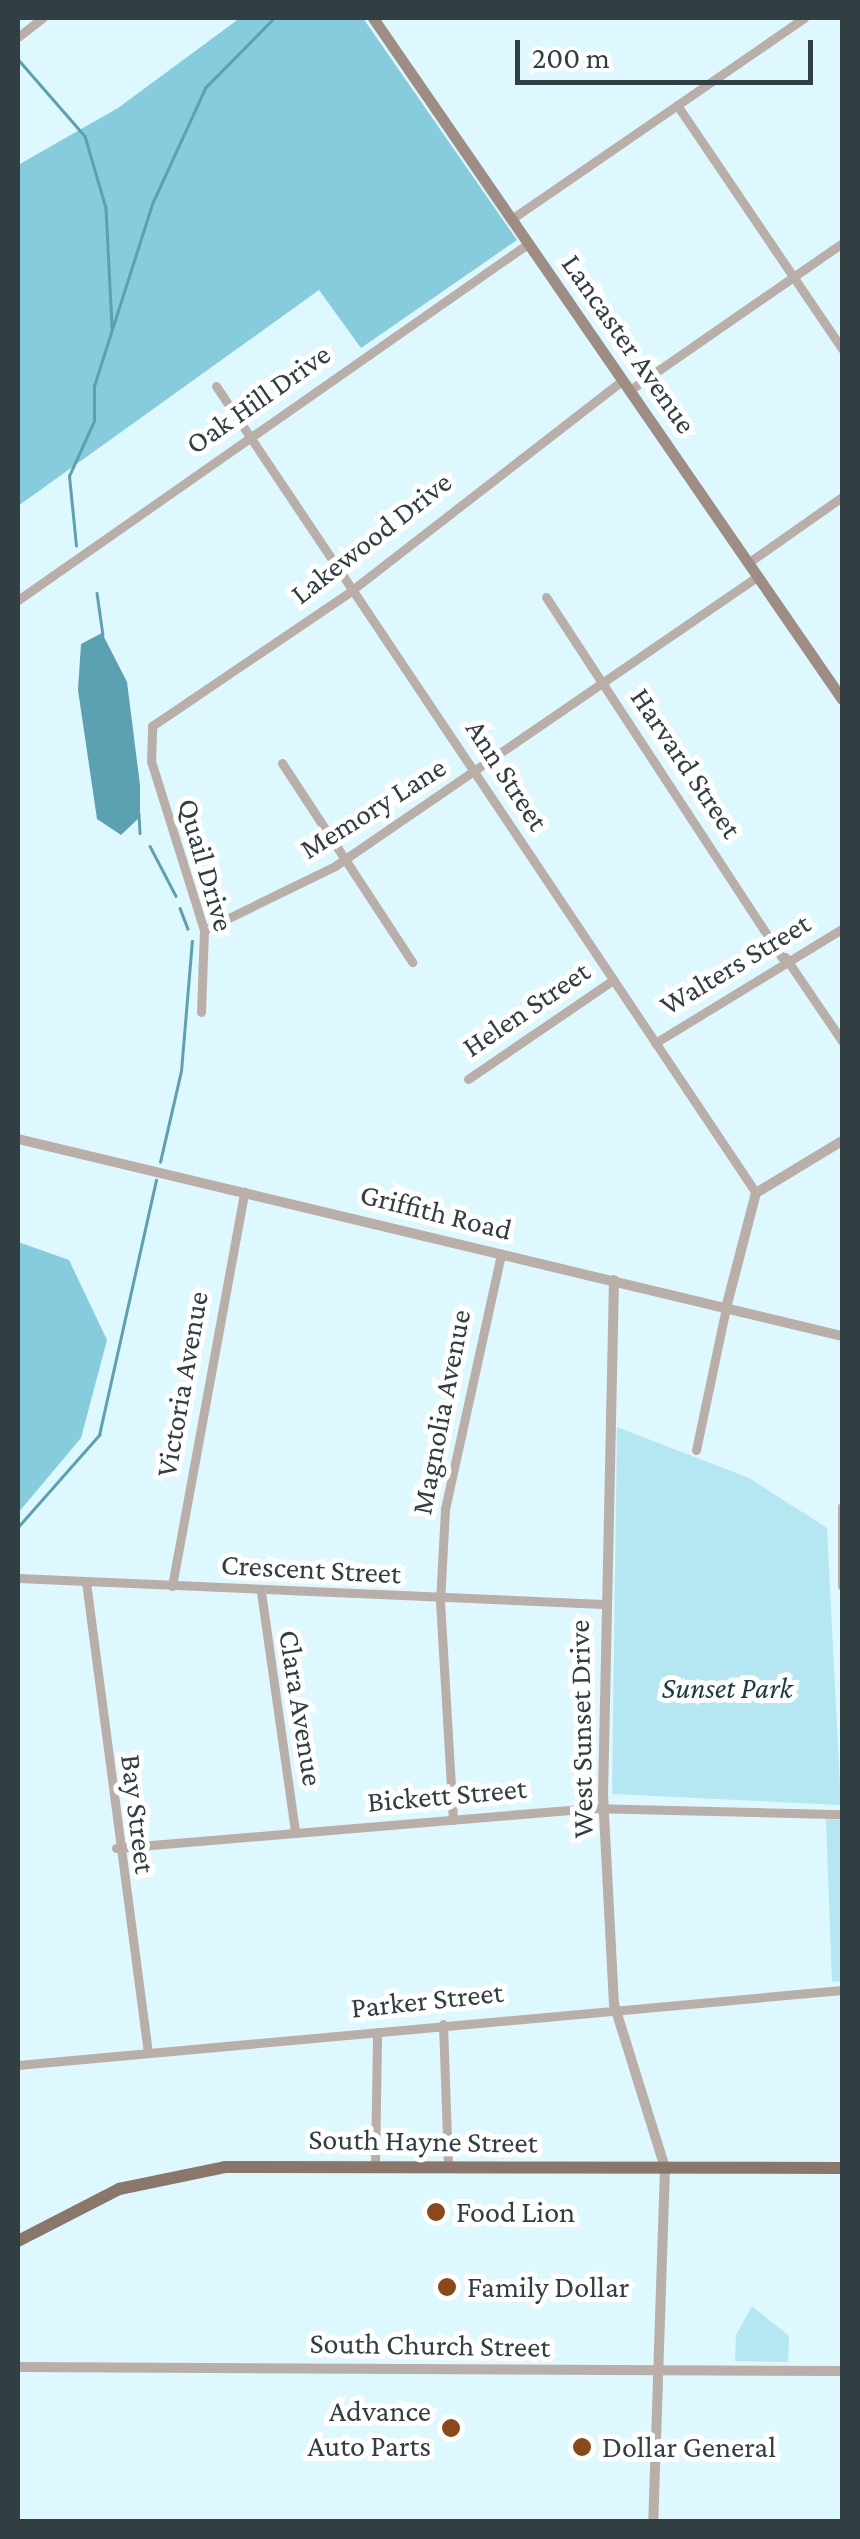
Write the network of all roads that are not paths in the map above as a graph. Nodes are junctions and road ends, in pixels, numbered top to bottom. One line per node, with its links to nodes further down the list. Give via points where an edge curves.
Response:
1 (42, 18): 4 (street)
2 (373, 18): 6 (main road, Lancaster Avenue)
3 (804, 18): 5 (street)
4 (18, 37)
5 (677, 105): 6 (street); 9 (street)
6 (513, 218): 7 (main road, Lancaster Avenue)
7 (529, 242): 11 (main road, Lancaster Avenue); 13 (street, Oak Hill Drive)
8 (842, 243): 9 (street, Lakewood Drive)
9 (794, 278): 10 (street); 11 (street, Lakewood Drive)
10 (842, 349)
11 (626, 385): 15 (main road, Lancaster Avenue); 17 (street, Lakewood Drive)
12 (216, 386): 13 (street, Ann Street)
13 (250, 435): 17 (street, Ann Street); 19 (street, Oak Hill Drive)
14 (842, 498): 15 (street)
15 (748, 563): 16 (main road, Lancaster Avenue)
16 (758, 576): 20 (street, Memory Lane); 21 (main road, Lancaster Avenue)
17 (352, 590): 22 (street, Lakewood Drive, via 161,716); 24 (street, Ann Street)
18 (546, 597): 20 (street, Harvard Street)
19 (18, 600)
20 (604, 685): 24 (street, Memory Lane); 28 (street, Harvard Street)
21 (842, 699)
22 (150, 732): 27 (street, Quail Drive, via 166,818)
23 (282, 763): 25 (street)
24 (477, 772): 25 (street, Memory Lane); 30 (street, Ann Street)
25 (345, 860): 27 (street, Memory Lane); 29 (street)
26 (842, 929): 28 (street, Walters Street)
27 (204, 930): 31 (street, Quail Drive)
28 (783, 958): 32 (street, Harvard Street); 33 (street, Walters Street)
29 (412, 962)
30 (613, 980): 33 (street, Ann Street); 34 (street, Helen Street)
31 (201, 1012)
32 (842, 1041)
33 (655, 1044): 38 (street, Ann Street)
34 (468, 1080)
35 (18, 1139): 37 (street, Griffith Road)
36 (842, 1141): 38 (street)
37 (244, 1192): 39 (street, Griffith Road); 47 (street, Victoria Avenue)
38 (756, 1192): 41 (street)
39 (501, 1254): 40 (street, Griffith Road); 50 (street, Magnolia Avenue, via 455,1442)
40 (614, 1280): 41 (street, Griffith Road); 51 (street, West Sunset Drive)
41 (726, 1308): 42 (street, Griffith Road); 43 (street)
42 (842, 1336)
43 (696, 1450)
44 (842, 1507): 48 (street)
45 (18, 1578): 46 (street, Crescent Street)
46 (86, 1582): 47 (street, Crescent Street); 56 (street, Bay Street)
47 (172, 1586): 49 (street, Crescent Street)
48 (842, 1586)
49 (261, 1592): 50 (street, Crescent Street); 55 (street, Clara Avenue)
50 (440, 1602): 51 (street, Crescent Street); 54 (street, Magnolia Avenue)
51 (603, 1604): 52 (street, West Sunset Drive)
52 (605, 1809): 53 (street, Bickett Street); 54 (street, Bickett Street); 58 (street, West Sunset Drive)
53 (842, 1814)
54 (452, 1820): 55 (street, Bickett Street)
55 (294, 1830): 56 (street, Bickett Street)
56 (116, 1848): 61 (street, Bay Street)
57 (842, 1990): 58 (street, Parker Street)
58 (614, 2004): 59 (street, Parker Street); 65 (street, West Sunset Drive)
59 (443, 2024): 60 (street, Parker Street); 64 (street)
60 (376, 2032): 61 (street, Parker Street); 63 (street)
61 (148, 2052): 62 (street, Parker Street)
62 (18, 2065)
63 (375, 2166): 64 (main road, South Hayne Street); 67 (main road, South Hayne Street, via 246,2165 157,2177)
64 (448, 2167): 65 (main road, South Hayne Street)
65 (665, 2168): 66 (main road, South Hayne Street); 70 (street, West Sunset Drive)
66 (842, 2168)
67 (18, 2240)
68 (18, 2367): 70 (street, South Church Street)
69 (842, 2371): 70 (street, South Church Street)
70 (665, 2372): 71 (street, West Sunset Drive)
71 (654, 2522)

